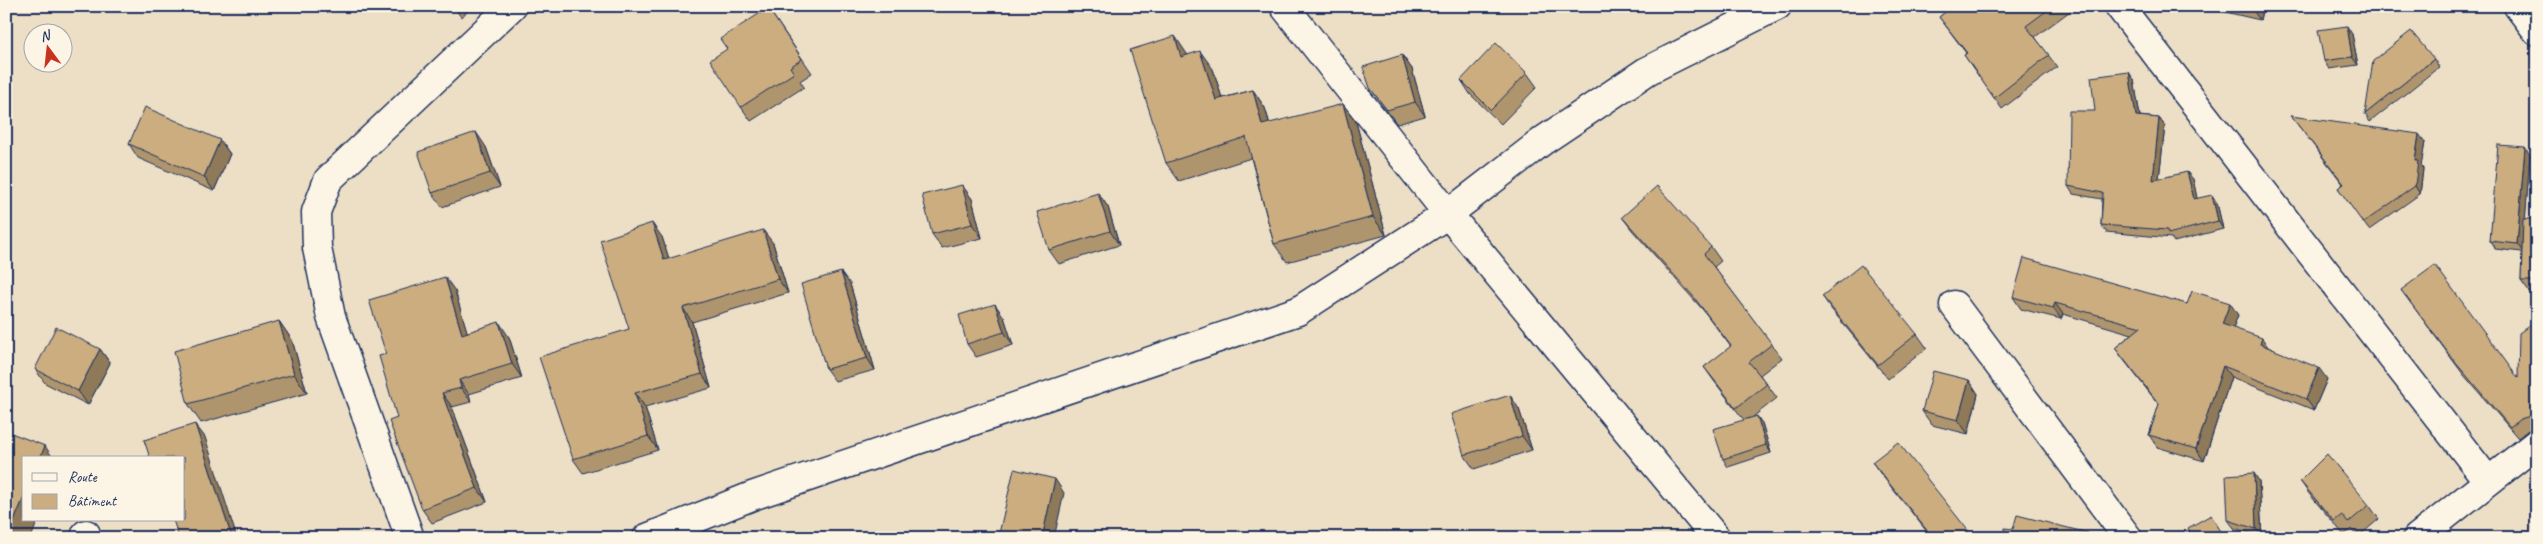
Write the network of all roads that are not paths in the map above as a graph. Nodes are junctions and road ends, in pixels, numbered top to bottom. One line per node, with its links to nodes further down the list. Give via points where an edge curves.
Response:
1 (512, 6): 11 (street, via 328,180 316,212 317,248 331,317)
2 (1284, 6): 7 (street)
3 (1777, 6): 7 (street, via 1647,71 1544,140)
4 (2119, 6): 10 (street)
5 (2518, 6): 6 (street)
6 (2537, 31)
7 (1448, 214): 12 (street, via 1298,311 752,496); 13 (street)
8 (1954, 306): 14 (street)
9 (2537, 443): 10 (street)
10 (2488, 481): 15 (street)
11 (410, 538)
12 (647, 538)
13 (1716, 538)
14 (2128, 538)
15 (2417, 538)

